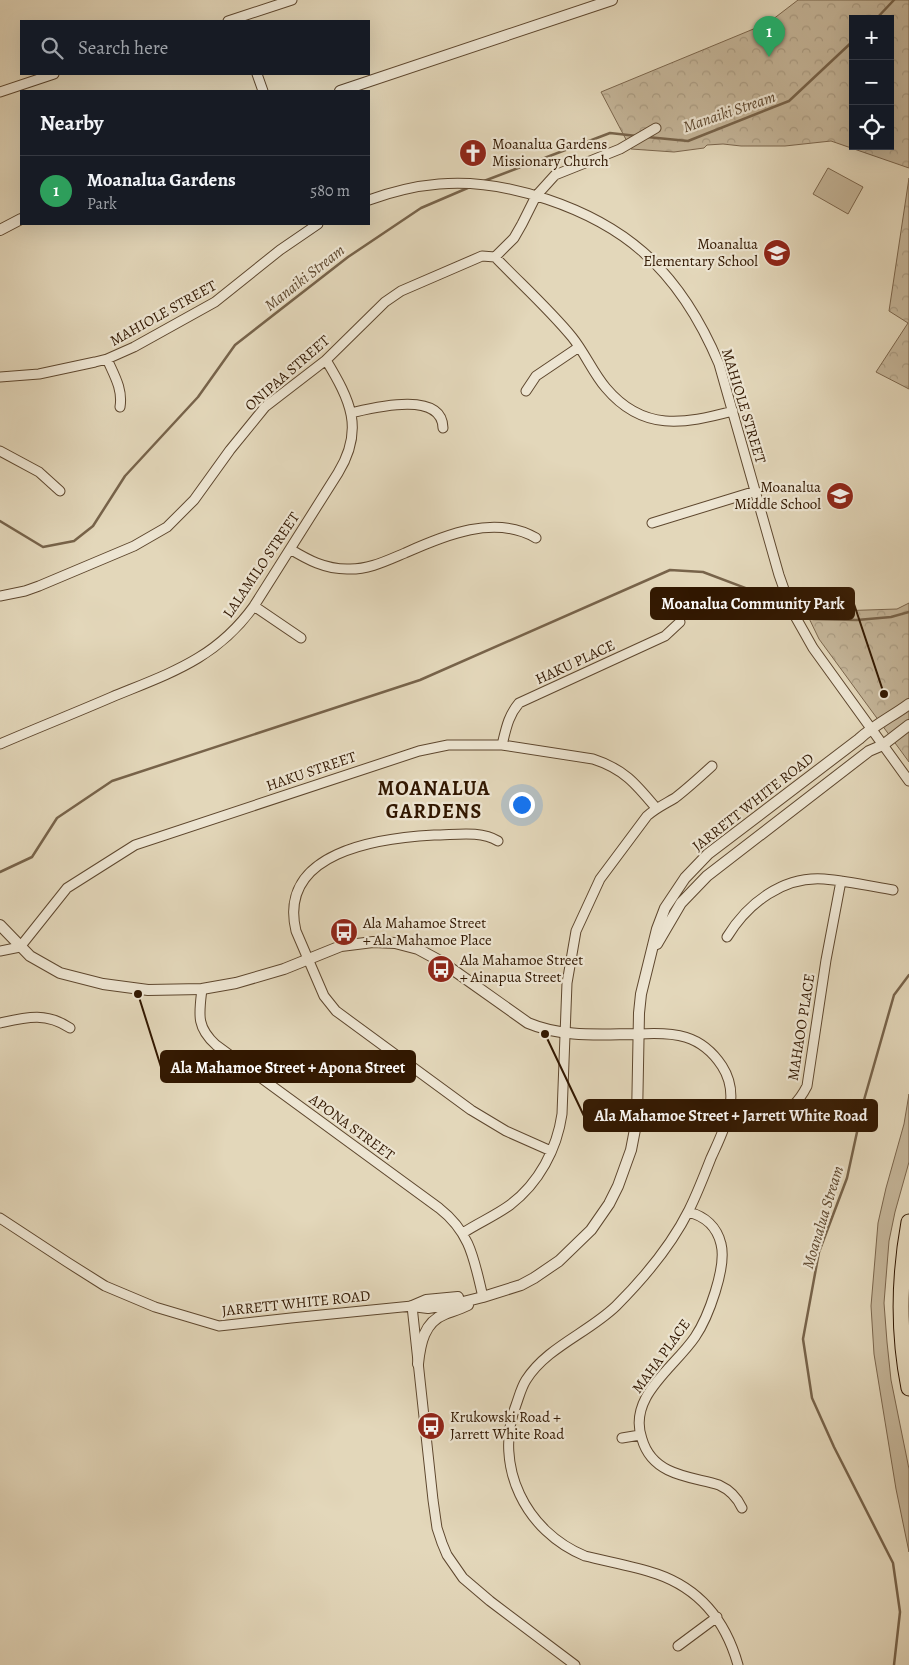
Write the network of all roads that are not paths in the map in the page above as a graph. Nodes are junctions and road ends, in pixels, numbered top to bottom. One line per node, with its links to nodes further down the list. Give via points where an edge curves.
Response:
1 (292, 0): 3 (street)
2 (612, 0): 7 (street)
3 (238, 20)
4 (51, 75): 8 (street)
5 (257, 75): 6 (street)
6 (263, 90)
7 (343, 90)
8 (0, 92)
9 (656, 128): 10 (street, via 627,145 554,175)
10 (536, 196): 11 (street, MAHIOLE STREET, via 478,184 441,184); 15 (street, via 519,230); 22 (street, MAHIOLE STREET, via 595,219 655,264 680,293 702,327 719,364)
11 (370, 200)
12 (20, 220): 14 (street)
13 (317, 225): 17 (street, MAHIOLE STREET, via 207,307)
14 (0, 230)
15 (495, 257): 16 (street); 18 (street, ONIPAA STREET, via 482,256 392,296)
16 (579, 347): 20 (street, via 536,376); 22 (street, via 609,392 640,414 681,422)
17 (107, 359): 19 (street, MAHIOLE STREET, via 39,374); 21 (street, via 119,386)
18 (326, 360): 23 (street, LALAMILO STREET, via 346,395); 31 (street, ONIPAA STREET, via 271,401 194,500 167,526 134,546 40,586)
19 (0, 378)
20 (526, 390)
21 (120, 407)
22 (733, 411): 27 (street, MAHIOLE STREET)
23 (351, 413): 24 (street, via 412,404 435,412 441,418); 30 (street, LALAMILO STREET, via 352,432 346,459)
24 (443, 428)
25 (0, 451): 26 (street, via 39,472)
26 (60, 491)
27 (756, 491): 28 (street); 37 (street, MAHIOLE STREET, via 779,576 798,623)
28 (652, 523)
29 (536, 538): 30 (street, via 509,528 466,531 359,569 321,565)
30 (290, 548): 32 (street, LALAMILO STREET)
31 (0, 596)
32 (254, 606): 34 (street); 38 (street, LALAMILO STREET, via 229,636 187,665)
33 (680, 622): 39 (street, HAKU PLACE, via 665,636 519,703 512,711)
34 (301, 638)
35 (909, 704): 37 (street, JARRETT WHITE ROAD)
36 (909, 725): 40 (street, JARRETT WHITE ROAD)
37 (870, 729): 40 (street, MAHIOLE STREET); 51 (street, JARRETT WHITE ROAD, via 700,861 665,908)
38 (0, 744)
39 (502, 744): 43 (street, HAKU STREET, via 593,758 625,774); 49 (street, HAKU STREET, via 448,745 419,750 135,845 67,888)
40 (883, 745): 42 (street, MAHIOLE STREET); 51 (street, JARRETT WHITE ROAD, via 869,751 707,876 682,903)
41 (712, 766): 43 (street, via 674,798)
42 (909, 781)
43 (656, 808): 56 (street, via 600,879 576,931 567,983)
44 (498, 841): 52 (street, via 476,834 391,839 360,846 324,861 306,877 294,907 296,931)
45 (840, 882): 46 (street); 48 (street, via 813,879 780,887 752,905); 58 (street, MAHAOO PLACE, via 822,980 809,1079 803,1093 788,1110 773,1118)
46 (893, 890)
47 (0, 925): 49 (street)
48 (727, 937)
49 (20, 947): 50 (street); 53 (street, via 60,972 103,984 148,990)
50 (0, 951)
51 (651, 953): 57 (street, JARRETT WHITE ROAD, via 641,994)
52 (309, 959): 53 (street, via 250,980); 56 (street, via 341,946 362,942 407,946 430,954 528,1023); 59 (street, via 324,996 336,1012 471,1110 506,1132)
53 (202, 989): 63 (street, APONA STREET, via 198,1016 210,1040 439,1208)
54 (0, 1023): 55 (street, via 32,1016 54,1019)
55 (70, 1028)
56 (564, 1034): 57 (street); 59 (street, via 562,1114)
57 (639, 1034): 58 (street, via 674,1034 707,1048 728,1078 731,1098); 64 (street, JARRETT WHITE ROAD, via 637,1119 626,1168 609,1204 591,1230 559,1261 521,1285)
58 (728, 1117): 60 (street)
59 (551, 1151): 63 (street, via 535,1179 511,1204)
60 (688, 1212): 68 (street, MAHA PLACE, via 698,1214 714,1228 722,1249 723,1265 699,1330 645,1398 639,1420); 71 (street, via 642,1279 606,1314 559,1347 526,1380 514,1410 508,1445 518,1491 529,1512 545,1531 585,1556 670,1580 691,1592)
61 (0, 1218): 65 (street, JARRETT WHITE ROAD, via 106,1286 155,1307 220,1326)
62 (909, 1222): 67 (highway, via 903,1258 901,1308)
63 (463, 1233): 64 (street, APONA STREET, via 473,1256)
64 (481, 1298): 65 (street, JARRETT WHITE ROAD, via 426,1300); 66 (street, via 436,1318 429,1325)
65 (412, 1306): 66 (street)
66 (418, 1364): 73 (street, via 437,1528 447,1555 476,1590)
67 (909, 1388)
68 (640, 1435): 69 (street); 70 (street, via 651,1456 662,1467 725,1488 736,1496)
69 (622, 1438)
70 (742, 1508)
71 (717, 1617): 72 (street); 74 (street)
72 (678, 1646)
73 (575, 1665)
74 (738, 1665)

